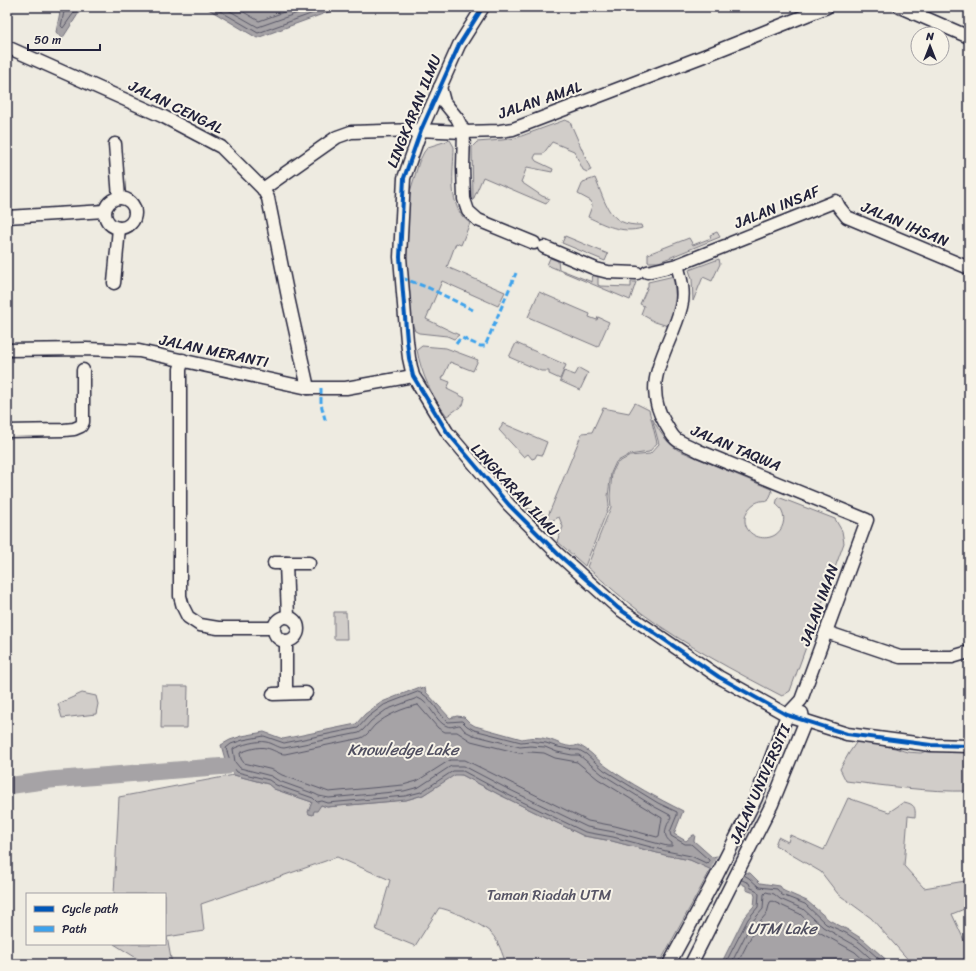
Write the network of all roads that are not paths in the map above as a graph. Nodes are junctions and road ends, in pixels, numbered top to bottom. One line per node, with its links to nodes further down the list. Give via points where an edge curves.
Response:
1 (483, 7): 6 (street, LINGKARAN ILMU, via 459,45)
2 (827, 7): 8 (street, JALAN AMAL, via 513,129)
3 (900, 7): 4 (street)
4 (969, 37)
5 (7, 47): 10 (street, JALAN CENGAL, via 164,117 221,147)
6 (440, 87): 7 (street, LINGKARAN ILMU); 8 (street, via 444,102)
7 (421, 130): 8 (street, JALAN AMAL); 10 (street, JALAN AMAL, via 351,132 337,137); 22 (street, LINGKARAN ILMU, via 404,178 400,257 407,341)
8 (464, 132): 16 (street, JALAN INSAF, via 464,199 468,211 478,220 608,272 642,273)
9 (115, 144): 11 (street)
10 (263, 190): 23 (street, JALAN CENGAL, via 268,198)
11 (120, 198): 13 (street, via 108,204); 15 (street, via 129,201 135,213 128,225)
12 (836, 200): 16 (street, JALAN INSAF); 17 (street, JALAN IHSAN, via 847,217)
13 (105, 211): 14 (street); 15 (street, via 110,224)
14 (7, 217)
15 (119, 228): 18 (street)
16 (677, 265): 25 (street, JALAN TAQWA, via 683,291 682,306 656,375 654,389 658,412 676,439 699,451)
17 (969, 268)
18 (114, 283)
19 (7, 350): 20 (street, JALAN MERANTI, via 127,350)
20 (182, 360): 23 (street, JALAN MERANTI); 30 (street, via 180,596 183,606 188,617 200,625 218,628)
21 (83, 370): 24 (street, via 84,417 81,426 64,430)
22 (413, 376): 23 (street, JALAN MERANTI, via 346,388); 38 (street, LINGKARAN ILMU, via 447,432 508,505 558,554 618,608 719,677)
23 (308, 388)
24 (7, 431)
25 (867, 520): 31 (street, JALAN IMAN)
26 (274, 563): 27 (street)
27 (286, 563): 28 (street); 29 (street)
28 (309, 563)
29 (288, 617): 30 (street, via 280,618); 32 (street, via 297,623 298,633 293,639)
30 (274, 628): 32 (street, via 276,635)
31 (826, 632): 33 (street, via 900,657 952,657); 37 (street, JALAN IMAN)
32 (286, 641): 34 (street)
33 (969, 652)
34 (286, 693): 35 (street); 36 (street)
35 (306, 693)
36 (273, 694)
37 (801, 700): 38 (street, JALAN UNIVERSITI); 39 (street, JALAN UNIVERSITI)
38 (787, 715): 39 (street, LINGKARAN ILMU); 41 (street, JALAN UNIVERSITI, via 756,798)
39 (803, 720): 40 (street, LINGKARAN ILMU, via 847,734); 42 (street, JALAN UNIVERSITI, via 804,725 772,804)
40 (969, 746)
41 (669, 964)
42 (691, 964)

